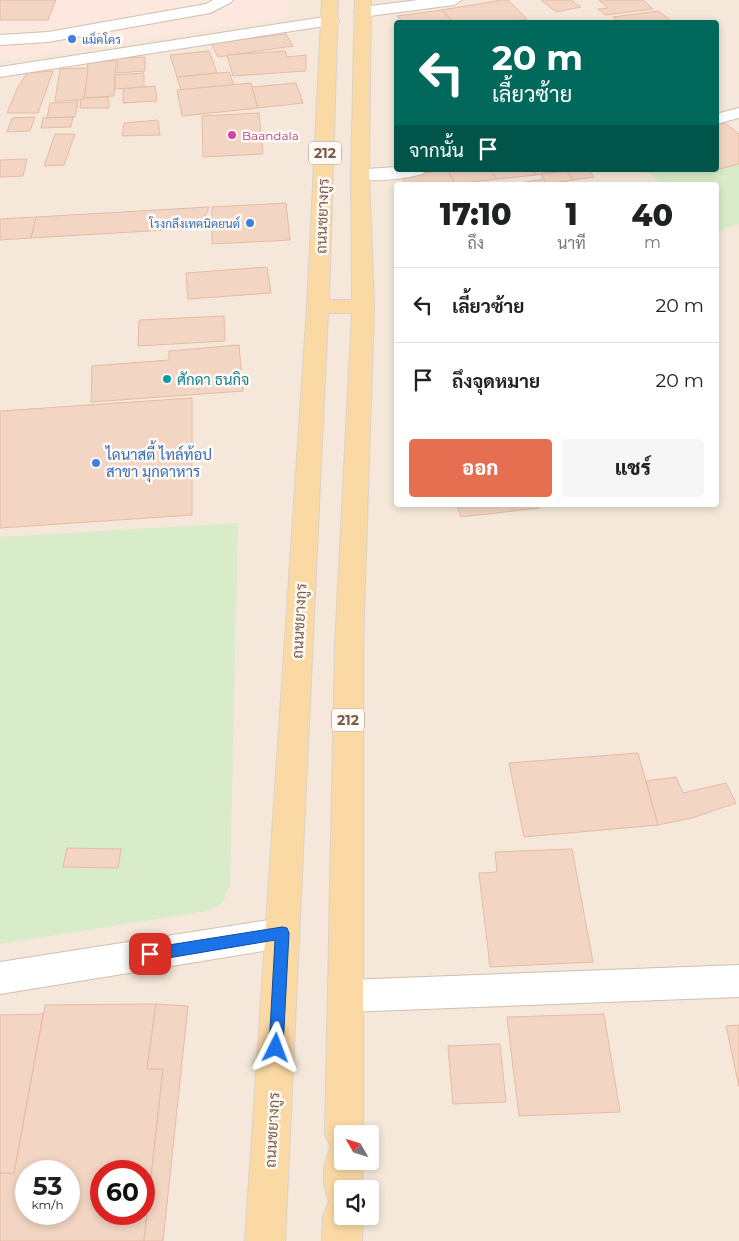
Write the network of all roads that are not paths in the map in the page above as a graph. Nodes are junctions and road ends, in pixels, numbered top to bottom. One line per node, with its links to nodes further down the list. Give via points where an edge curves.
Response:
1 (225, 0): 6 (street, via 210,8 67,34)
2 (330, 0): 5 (main road, ถนนชยางกูร / 212)
3 (454, 0): 4 (street)
4 (362, 6): 11 (main road, 212)
5 (331, 21): 7 (street); 13 (main road, ถนนชยางกูร / 212)
6 (0, 40)
7 (7, 75)
8 (739, 112): 9 (street)
9 (719, 118)
10 (402, 172): 11 (street)
11 (360, 174): 12 (main road, 212)
12 (364, 306): 13 (main road); 17 (main road, 212, via 349,645)
13 (318, 307): 14 (main road, ถนนชยางกูร / 212)
14 (282, 933): 15 (street); 20 (main road, ถนนชยางกูร / 212)
15 (0, 978)
16 (739, 981): 17 (street)
17 (346, 996): 18 (main road, 212)
18 (344, 1125)
19 (343, 1225): 21 (main road)
20 (266, 1241)
21 (342, 1241)

